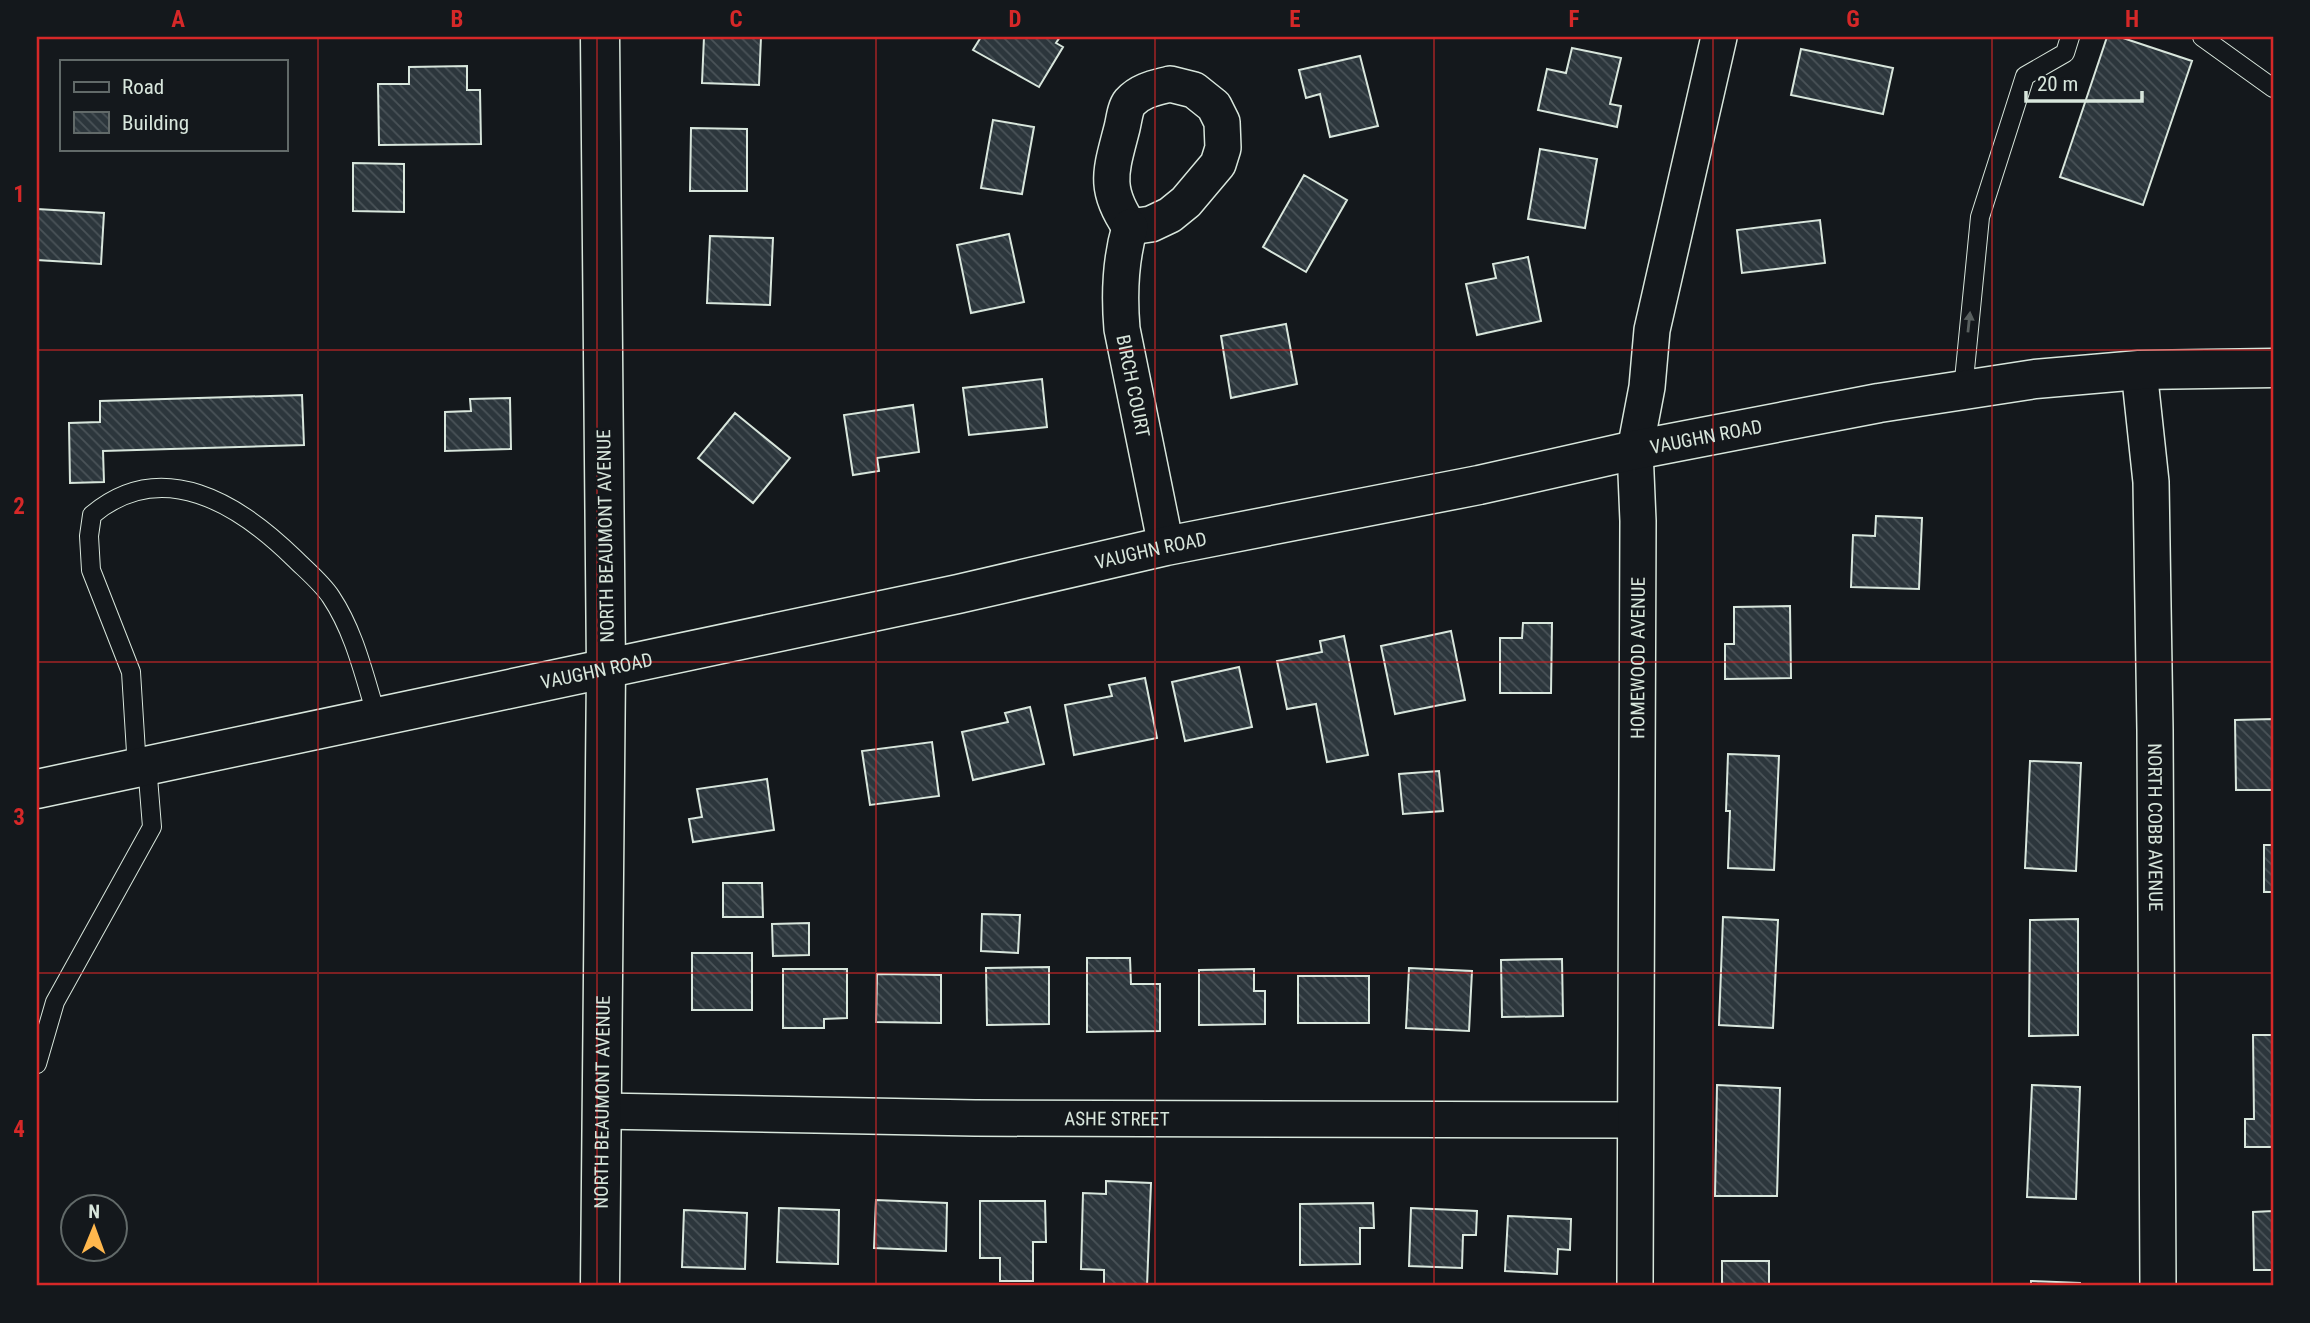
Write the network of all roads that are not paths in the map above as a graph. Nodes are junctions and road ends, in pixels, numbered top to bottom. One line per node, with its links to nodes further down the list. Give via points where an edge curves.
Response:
1 (600, 37): 12 (street, NORTH BEAUMONT AVENUE)
2 (1719, 37): 10 (street, HOMEWOOD AVENUE, via 1652,330)
3 (2070, 37): 9 (lane, one-way to 3, via 1980,217 2025,76 2066,53)
4 (2202, 37): 5 (lane)
5 (2273, 88)
6 (1130, 227): 11 (street, BIRCH COURT, via 1119,296 1122,329)
7 (2273, 368): 8 (street, VAUGHN ROAD)
8 (2139, 370): 9 (street, VAUGHN ROAD); 21 (street, NORTH COBB AVENUE, via 2151,495)
9 (1963, 390): 10 (street, VAUGHN ROAD)
10 (1636, 450): 11 (street, VAUGHN ROAD); 18 (street, HOMEWOOD AVENUE)
11 (1166, 545): 12 (street, VAUGHN ROAD)
12 (606, 669): 13 (street, VAUGHN ROAD); 17 (street, NORTH BEAUMONT AVENUE)
13 (377, 717): 14 (street, VAUGHN ROAD); 14 (lane, via 349,627 330,595 274,538 236,511 206,497 157,486 108,502 92,515 89,536 91,570 131,672)
14 (142, 767): 15 (street, VAUGHN ROAD); 16 (lane, via 152,827 55,1002)
15 (37, 789)
16 (37, 1064)
17 (601, 1111): 18 (street, ASHE STREET, via 975,1118); 19 (street, NORTH BEAUMONT AVENUE)
18 (1634, 1120): 20 (street, HOMEWOOD AVENUE)
19 (600, 1286)
20 (1635, 1286)
21 (2158, 1286)

